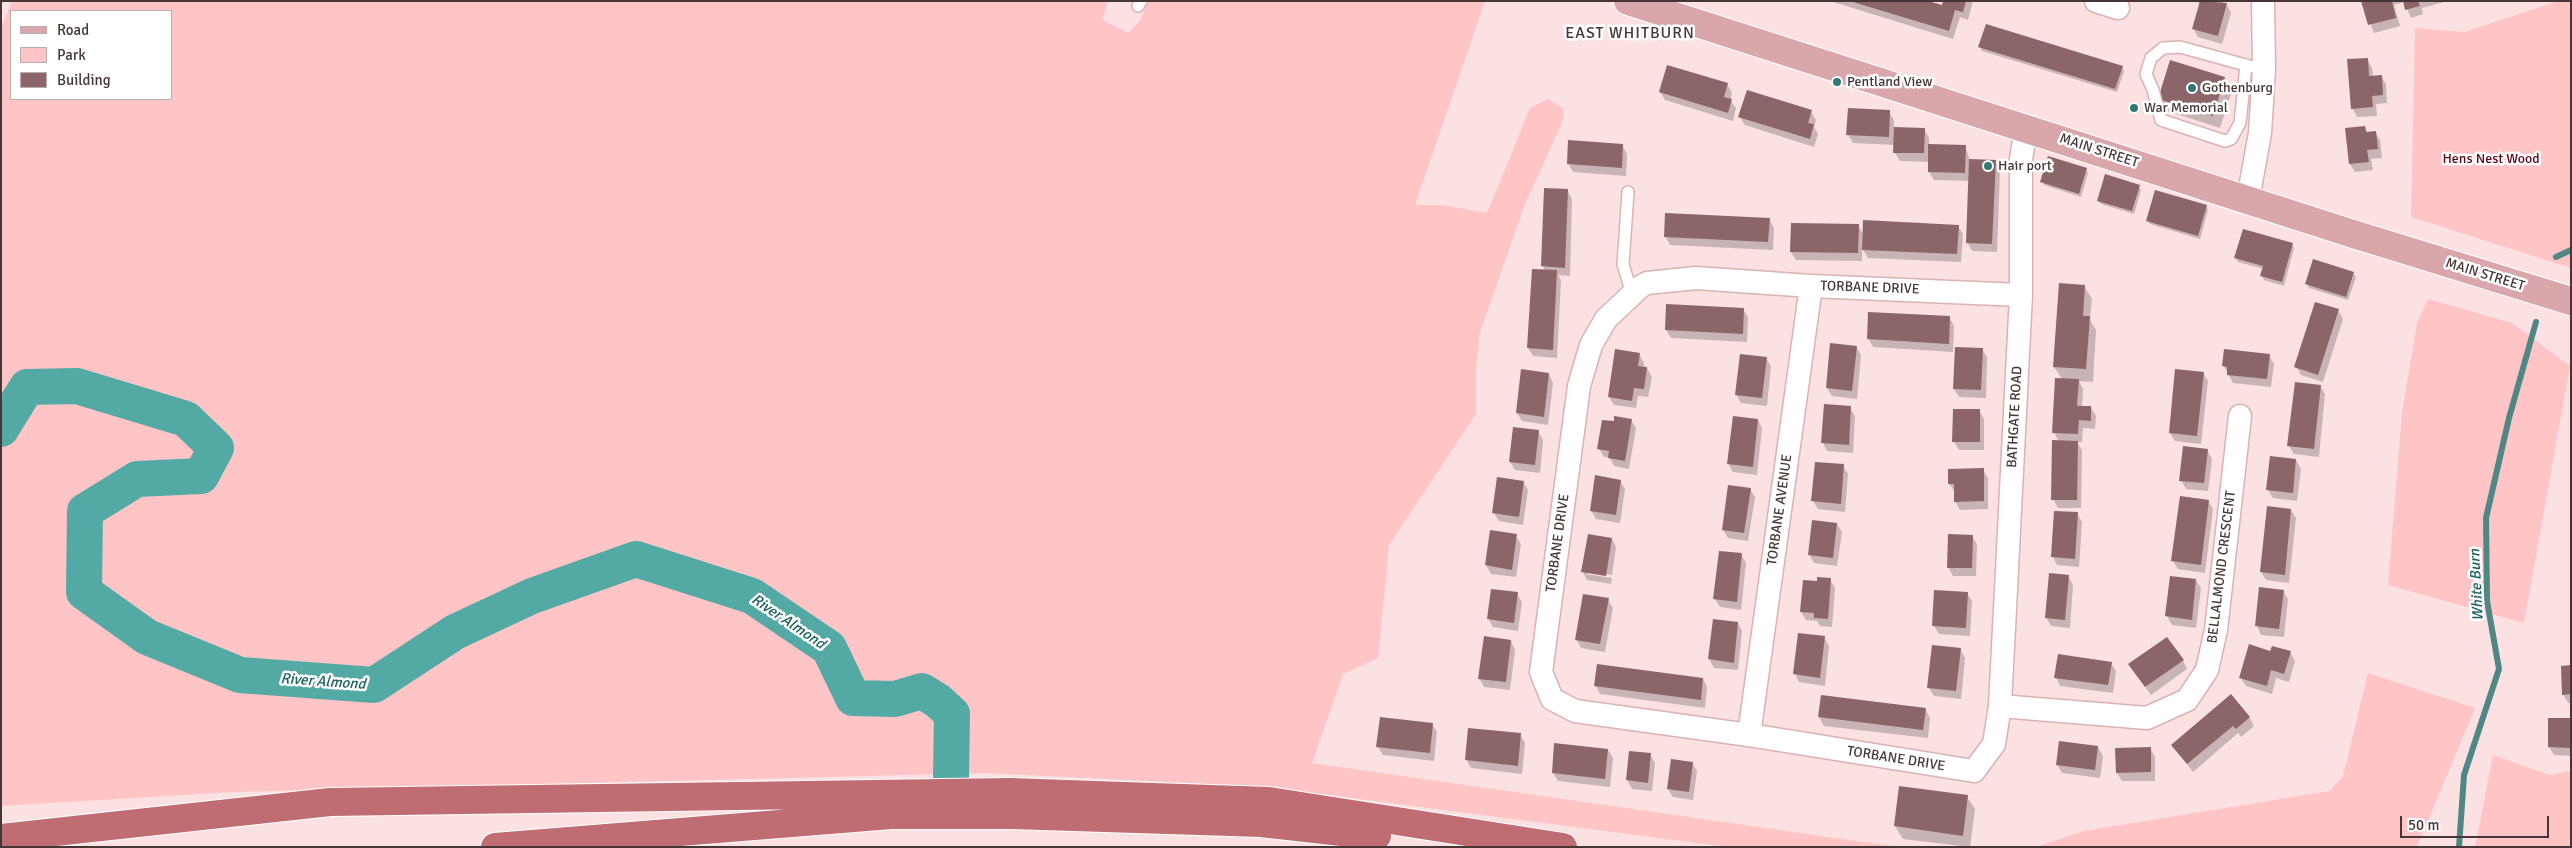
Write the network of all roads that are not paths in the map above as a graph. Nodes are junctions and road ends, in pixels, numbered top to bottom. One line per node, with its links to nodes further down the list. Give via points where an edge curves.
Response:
1 (1628, 1): 6 (main road, MAIN STREET)
2 (2096, 1): 4 (street)
3 (2263, 1): 5 (street)
4 (2118, 8)
5 (2255, 68): 5 (lane, via 2180,47 2163,48 2152,58 2146,74 2154,90 2161,120 2225,141 2231,139 2240,123); 8 (street, via 2260,133)
6 (2026, 128): 8 (main road, MAIN STREET); 11 (street, BATHGATE ROAD, via 2021,159)
7 (1628, 192): 10 (lane, via 1623,264)
8 (2248, 199): 12 (main road, MAIN STREET)
9 (1811, 286): 10 (street, TORBANE DRIVE, via 1696,278 1647,283); 11 (street, TORBANE DRIVE); 15 (street, TORBANE AVENUE)
10 (1632, 294): 15 (street, TORBANE DRIVE, via 1606,319 1590,345 1579,386 1541,672 1552,699 1575,711)
11 (2022, 295): 14 (street, BATHGATE ROAD)
12 (2571, 301)
13 (2240, 416): 14 (street, BELLALMOND CRESCENT, via 2216,630 2207,670 2187,700 2147,718)
14 (2000, 706): 15 (street, TORBANE DRIVE, via 1994,744 1974,771)
15 (1749, 735)
16 (1, 838): 19 (highway, via 330,802 1010,792 1269,801)
17 (495, 847): 18 (highway, via 891,815 1261,823)
18 (1479, 847)
19 (1563, 847)

